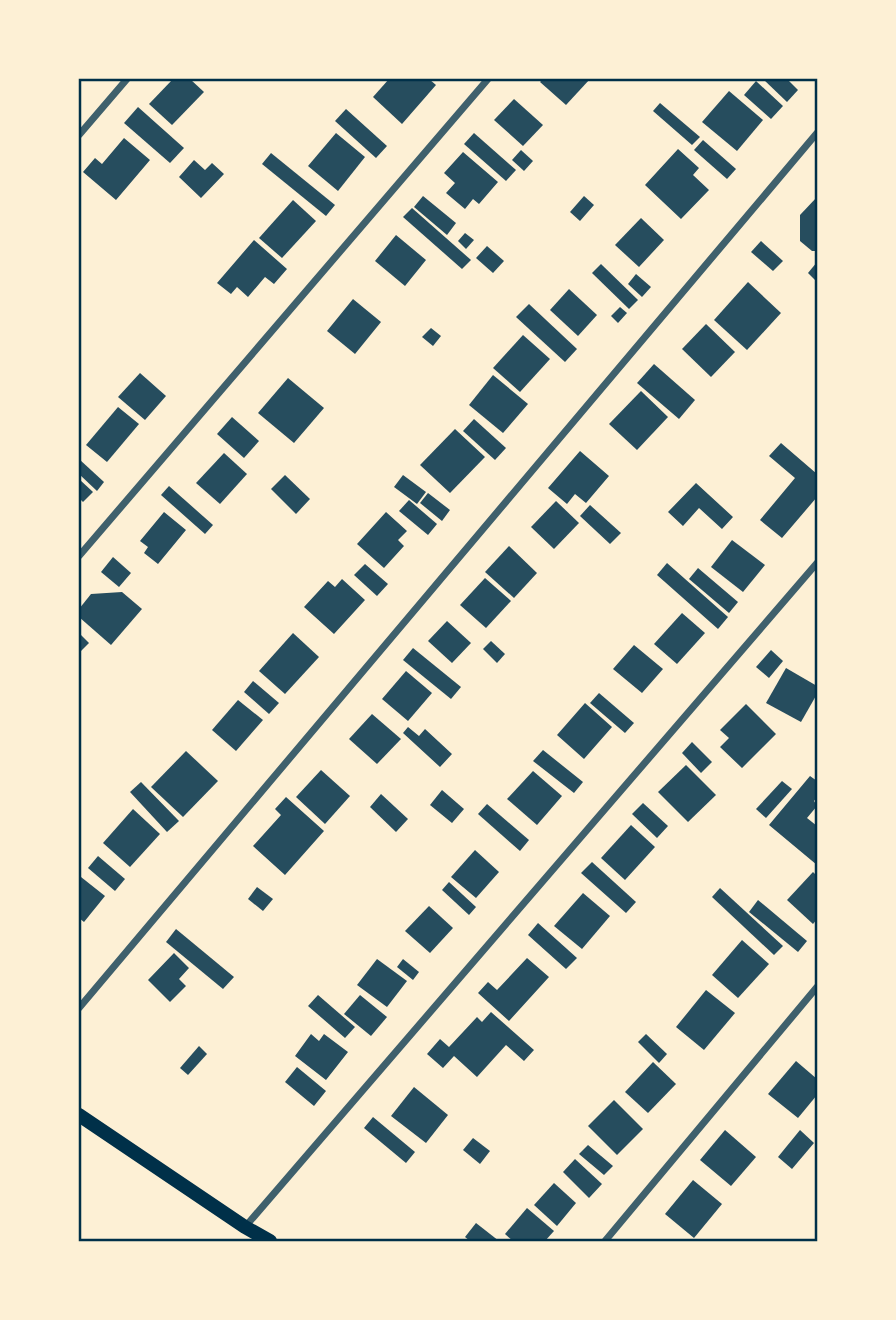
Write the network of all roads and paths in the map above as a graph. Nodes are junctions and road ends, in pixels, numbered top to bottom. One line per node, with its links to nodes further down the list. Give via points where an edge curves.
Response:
1 (127, 79): 4 (street)
2 (488, 79): 5 (street)
3 (817, 133): 8 (street)
4 (79, 135)
5 (79, 556)
6 (817, 563): 10 (street)
7 (817, 986): 12 (street)
8 (79, 1009)
9 (79, 1115): 10 (main road)
10 (245, 1227): 11 (main road)
11 (270, 1241)
12 (605, 1241)

